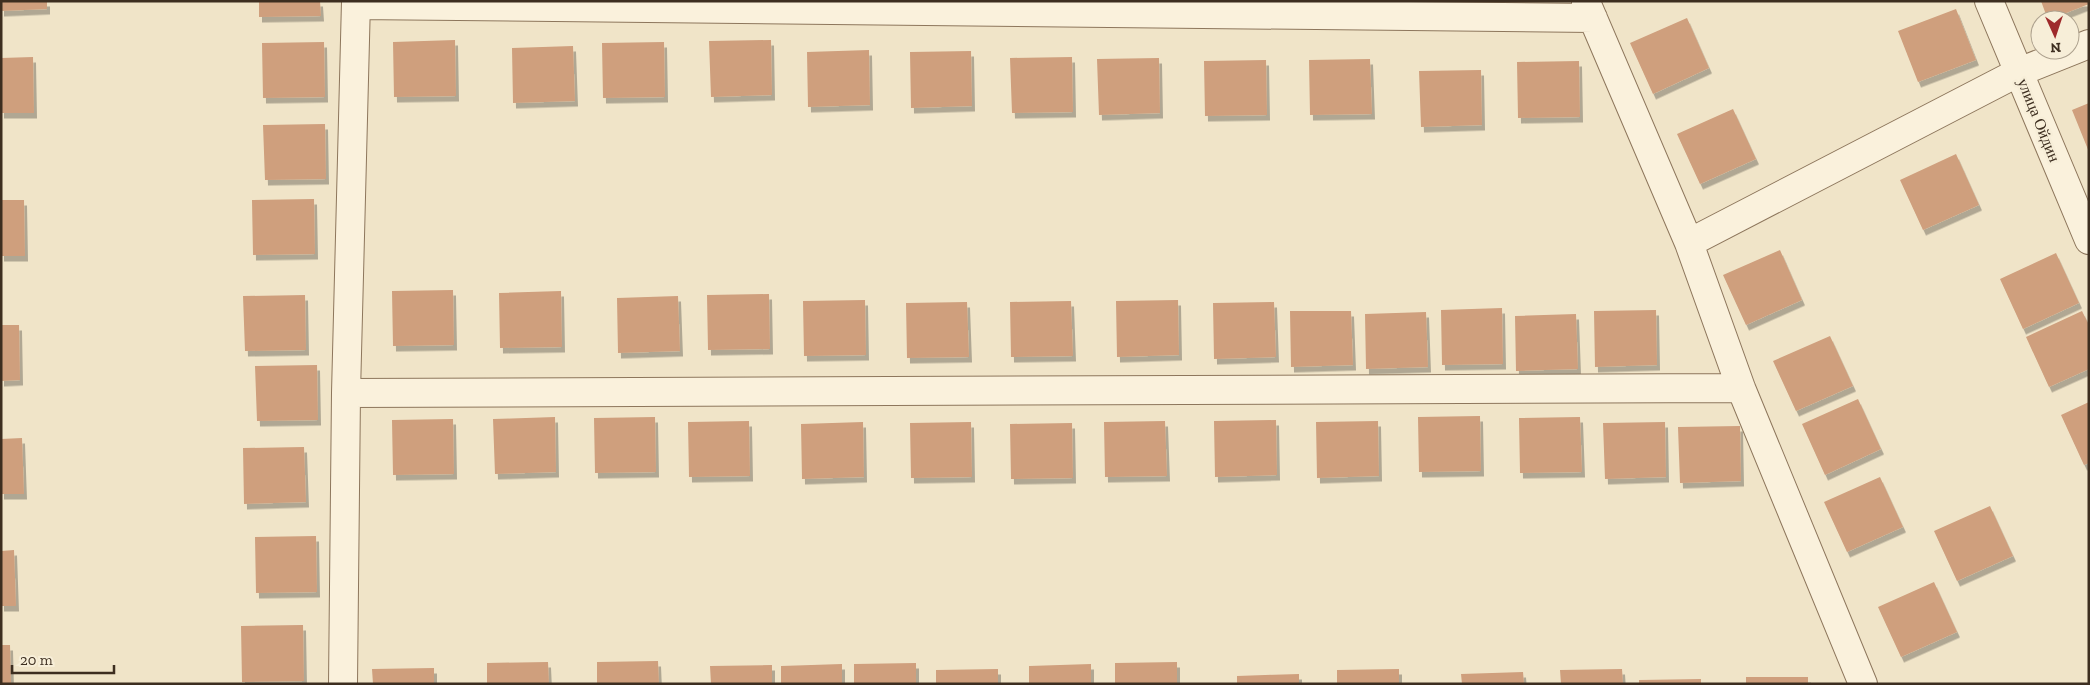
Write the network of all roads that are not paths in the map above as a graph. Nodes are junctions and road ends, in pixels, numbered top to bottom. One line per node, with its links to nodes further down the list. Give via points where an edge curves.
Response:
1 (1990, 1): 5 (street, улица Ойдин)
2 (356, 3): 3 (street); 9 (street)
3 (1590, 10): 7 (street)
4 (2089, 44): 5 (street)
5 (2020, 72): 6 (street, улица Ойдин); 7 (street)
6 (2089, 240)
7 (1689, 243): 8 (street)
8 (1741, 388): 9 (street); 11 (street)
9 (346, 393): 10 (street)
10 (343, 684)
11 (1863, 684)

